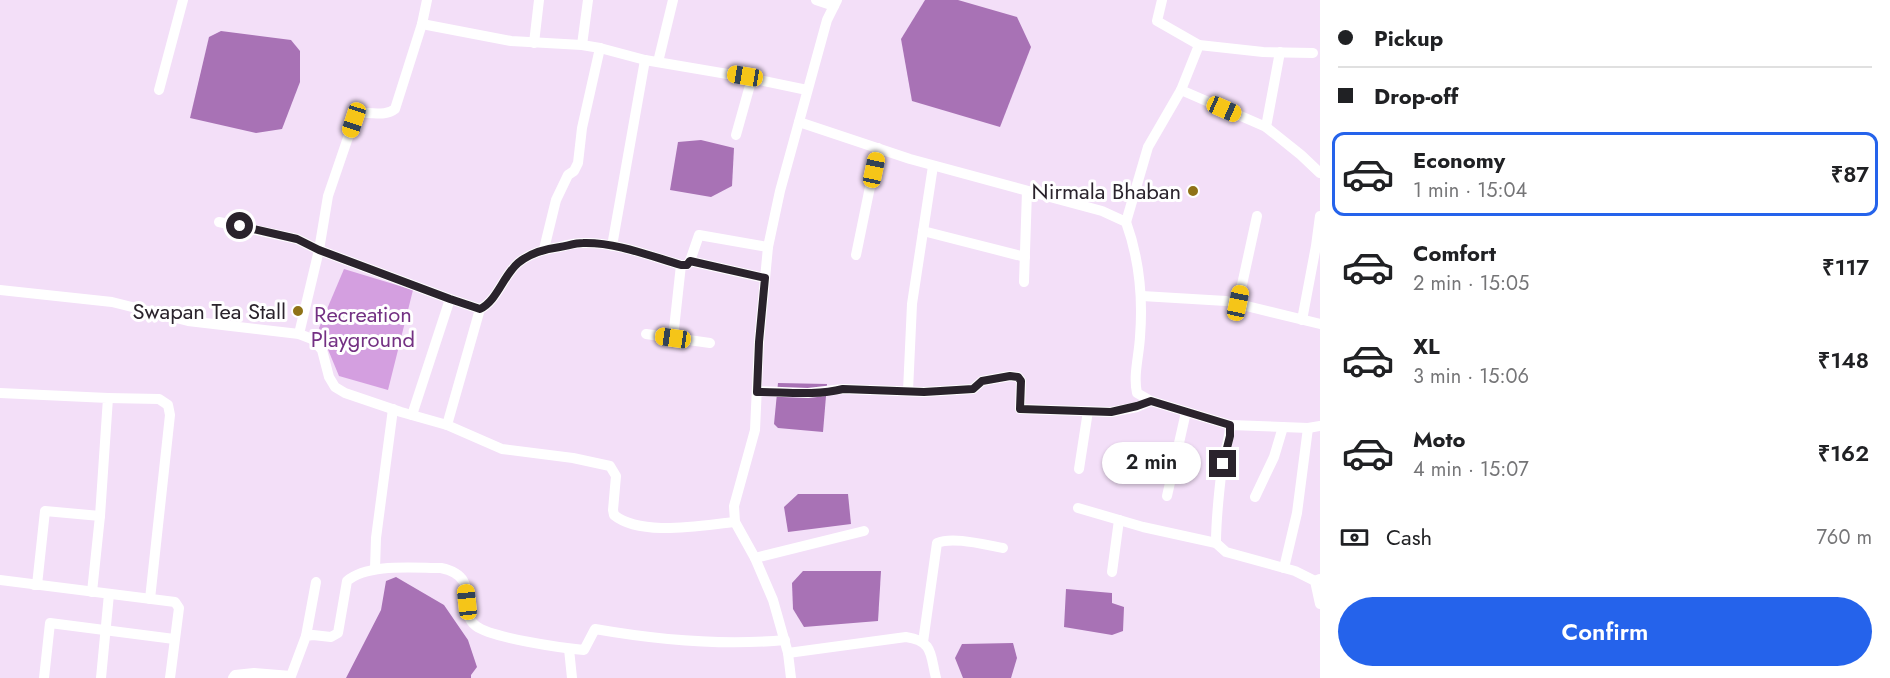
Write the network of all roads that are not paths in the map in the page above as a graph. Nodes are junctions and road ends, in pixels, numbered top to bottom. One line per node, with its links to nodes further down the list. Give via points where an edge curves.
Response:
1 (183, 0): 19 (street)
2 (427, 0): 9 (street)
3 (539, 0): 10 (street)
4 (588, 0): 11 (street)
5 (673, 0): 17 (street)
6 (816, 0): 8 (street)
7 (1162, 0): 12 (street, via 1157,21)
8 (835, 3): 20 (street)
9 (422, 24): 10 (street); 37 (street, via 395,109 378,114 359,112 354,120 328,196)
10 (534, 43): 11 (street)
11 (582, 45): 13 (street)
12 (1199, 45): 14 (street); 21 (street)
13 (600, 48): 16 (street); 36 (street, via 578,163 556,200)
14 (1280, 52): 15 (street); 23 (street)
15 (1313, 53)
16 (645, 60): 17 (street); 34 (street)
17 (658, 62): 18 (street)
18 (752, 78): 20 (street); 24 (street)
19 (159, 90)
20 (807, 90): 22 (street)
21 (1182, 90): 23 (street); 32 (street, via 1148,147)
22 (799, 122): 25 (street); 35 (street)
23 (1266, 127): 27 (street)
24 (736, 135)
25 (878, 148): 26 (street); 38 (street)
26 (933, 166): 28 (street); 33 (street)
27 (1320, 173)
28 (1027, 191): 32 (street, via 1102,211); 39 (street)
29 (1257, 216): 46 (street)
30 (1320, 216): 48 (street)
31 (219, 222): 37 (street, via 297,239)
32 (1126, 222): 44 (street)
33 (923, 231): 39 (street); 54 (street, via 912,304)
34 (612, 246): 36 (street, via 583,243); 40 (street)
35 (768, 247): 40 (street, via 699,235); 41 (street)
36 (544, 249): 47 (street, via 518,263 493,299)
37 (319, 250): 45 (street); 50 (street)
38 (856, 255)
39 (1025, 256): 42 (street)
40 (686, 263): 41 (street); 52 (street)
41 (765, 278): 55 (street)
42 (1024, 282)
43 (0, 290): 50 (street, via 112,302 188,321)
44 (1142, 296): 46 (street); 58 (street, via 1134,383 1137,393)
45 (450, 299): 47 (street); 62 (street)
46 (1238, 303): 48 (street)
47 (480, 309): 63 (street)
48 (1302, 320): 49 (street)
49 (1320, 324)
50 (299, 334): 59 (street, via 312,339 322,350 335,387)
51 (646, 334): 52 (street)
52 (673, 338): 53 (street)
53 (710, 343)
54 (908, 391): 55 (street); 60 (street, via 973,389 982,381 1010,376 1021,381 1020,409)
55 (757, 392): 74 (street, via 755,430 735,507)
56 (0, 393): 57 (street)
57 (108, 398): 72 (street); 88 (street, via 159,399 168,405)
58 (1151, 401): 60 (street, via 1111,412); 61 (street)
59 (393, 409): 62 (street); 79 (street)
60 (1088, 411): 68 (street)
61 (1186, 412): 64 (street); 69 (street)
62 (412, 415): 63 (street)
63 (447, 424): 74 (street, via 502,449 610,466 616,476 614,515 632,524 665,528)
64 (1230, 425): 66 (street); 76 (street)
65 (1320, 426): 67 (street)
66 (1283, 427): 67 (street); 70 (street)
67 (1308, 428): 80 (street, via 1297,513)
68 (1079, 469)
69 (1167, 496)
70 (1255, 498)
71 (1078, 508): 73 (street)
72 (100, 516): 85 (street, via 45,512); 86 (street)
73 (1119, 520): 76 (street); 81 (street)
74 (735, 522): 78 (street)
75 (864, 531): 78 (street)
76 (1216, 543): 80 (street, via 1226,552)
77 (1003, 548): 94 (street, via 957,540 937,543)
78 (755, 558): 93 (street)
79 (375, 568): 91 (street, via 347,581 335,636); 95 (street, via 452,570 466,586 469,617 474,625 488,633)
80 (1284, 568): 83 (street)
81 (1112, 572)
82 (0, 580): 85 (street)
83 (1318, 580): 89 (street)
84 (316, 582): 91 (street)
85 (34, 585): 86 (street)
86 (92, 592): 87 (street)
87 (109, 594): 88 (street); 90 (street)
88 (150, 599): 92 (street, via 178,604)
89 (1320, 604)
90 (105, 630): 92 (street); 97 (street, via 50,623); 98 (street)
91 (306, 636): 100 (street, via 291,676 254,673)
92 (174, 639): 99 (street)
93 (785, 640): 95 (street, via 679,640 595,629 584,651); 96 (street)
94 (923, 642): 96 (street, via 906,637); 103 (street, via 931,654)
95 (569, 649): 101 (street)
96 (788, 652): 102 (street)
97 (44, 678)
98 (101, 678)
99 (170, 678)
100 (233, 678)
101 (572, 678)
102 (791, 678)
103 (936, 678)

